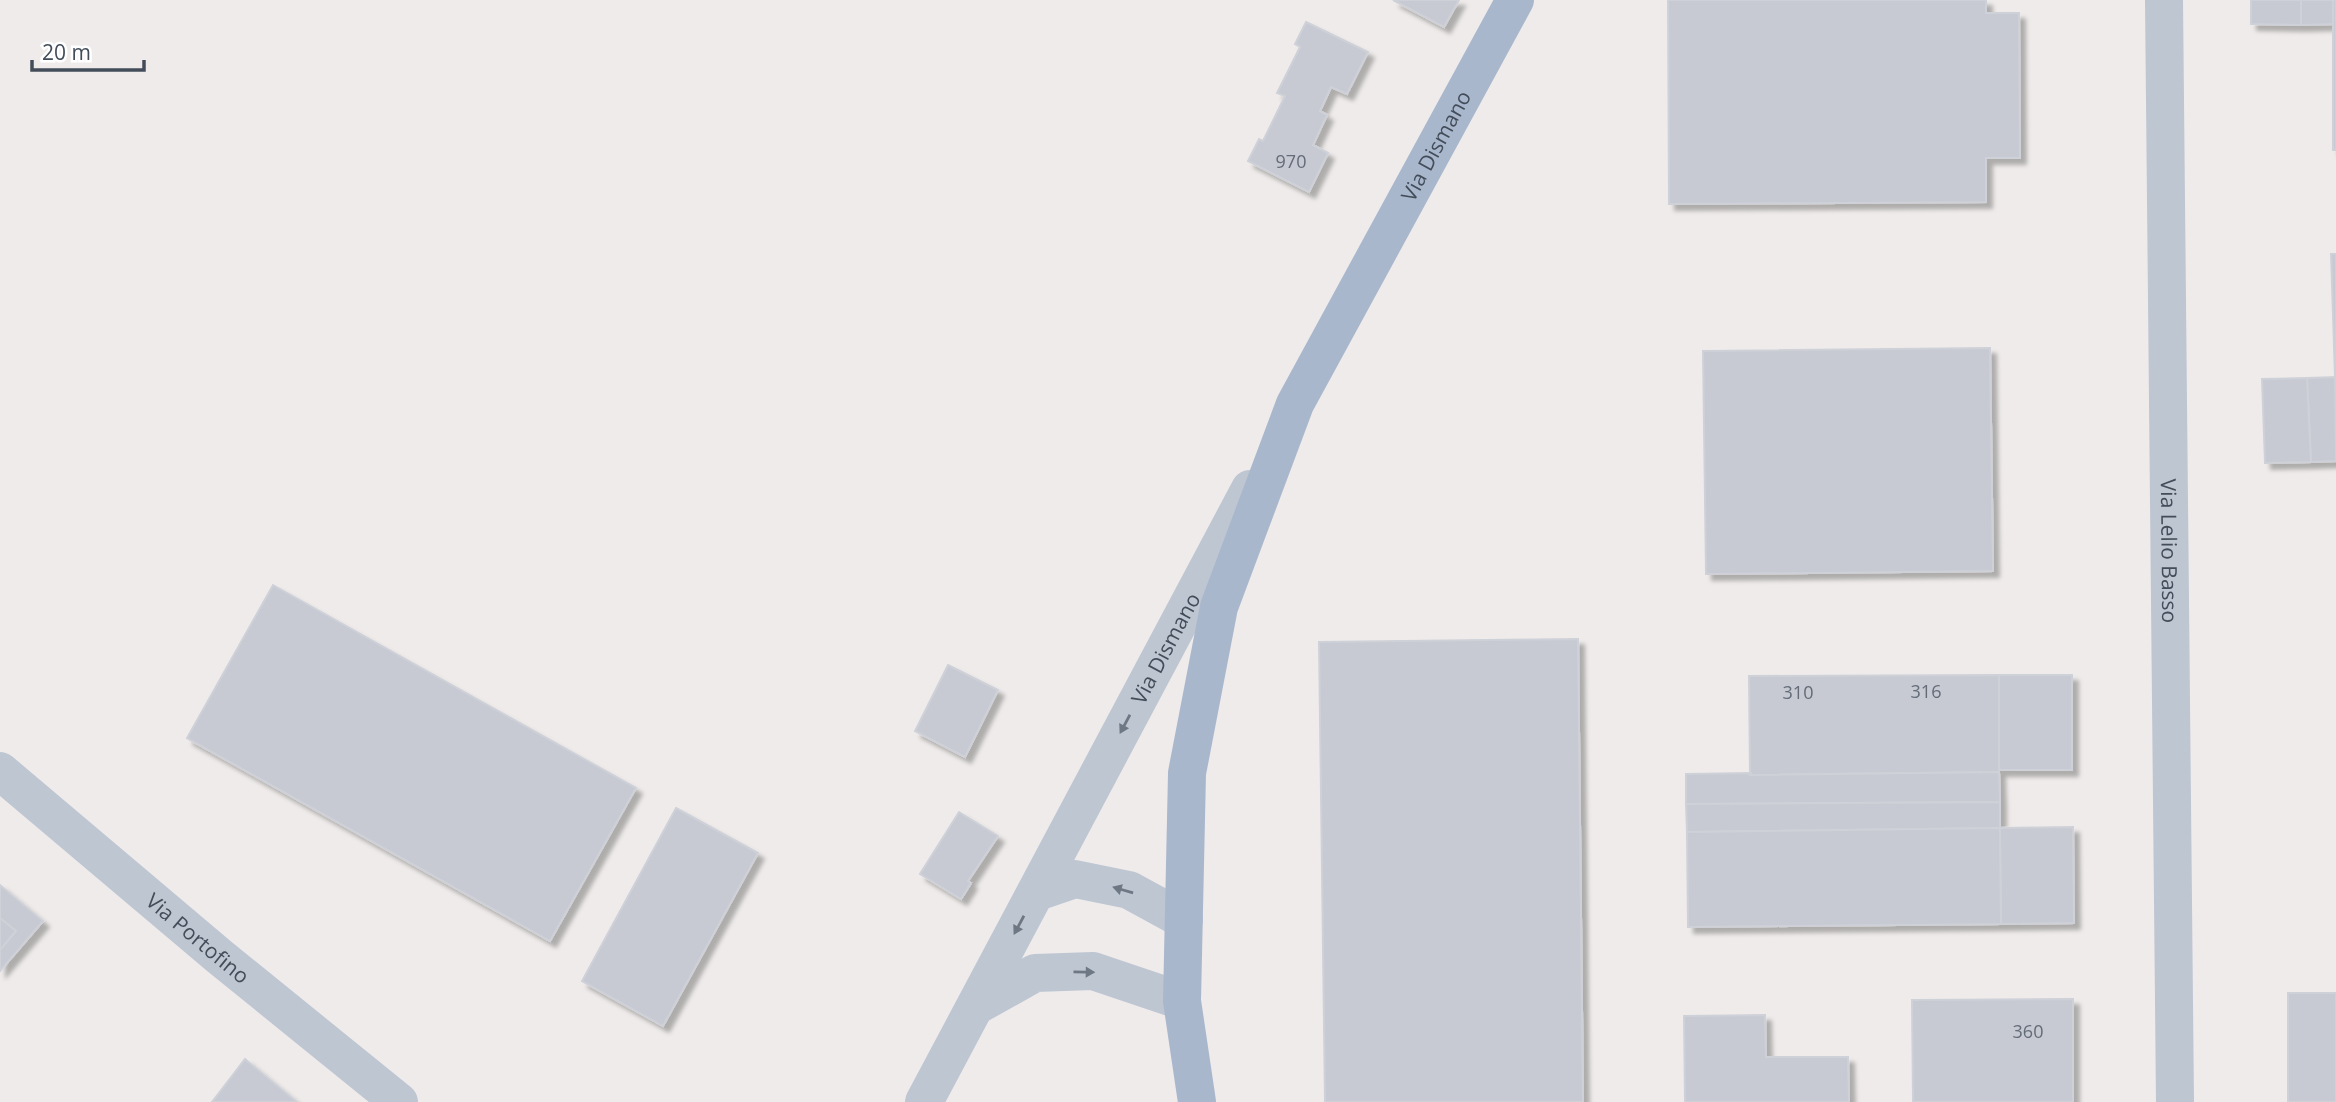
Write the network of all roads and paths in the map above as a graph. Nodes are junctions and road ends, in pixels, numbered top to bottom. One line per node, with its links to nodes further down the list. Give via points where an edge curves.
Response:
1 (1515, 0): 3 (main road, Via Dismano)
2 (2164, 0): 12 (street, Via Lelio Basso)
3 (1295, 404): 5 (street, Via Dismano, one-way to 5); 6 (main road, Via Dismano, via 1220,607 1187,773)
4 (0, 771): 9 (street, Via Portofino)
5 (1037, 892): 6 (street, one-way to 5, via 1129,890 1075,879); 8 (street, Via Dismano, one-way to 8)
6 (1184, 920): 7 (main road, Via Dismano)
7 (1182, 1001): 8 (street, one-way to 7, via 1035,972 1093,971); 11 (main road, Via Dismano)
8 (976, 1006): 10 (street, Via Dismano)
9 (399, 1102)
10 (924, 1102)
11 (1197, 1102)
12 (2175, 1102)

